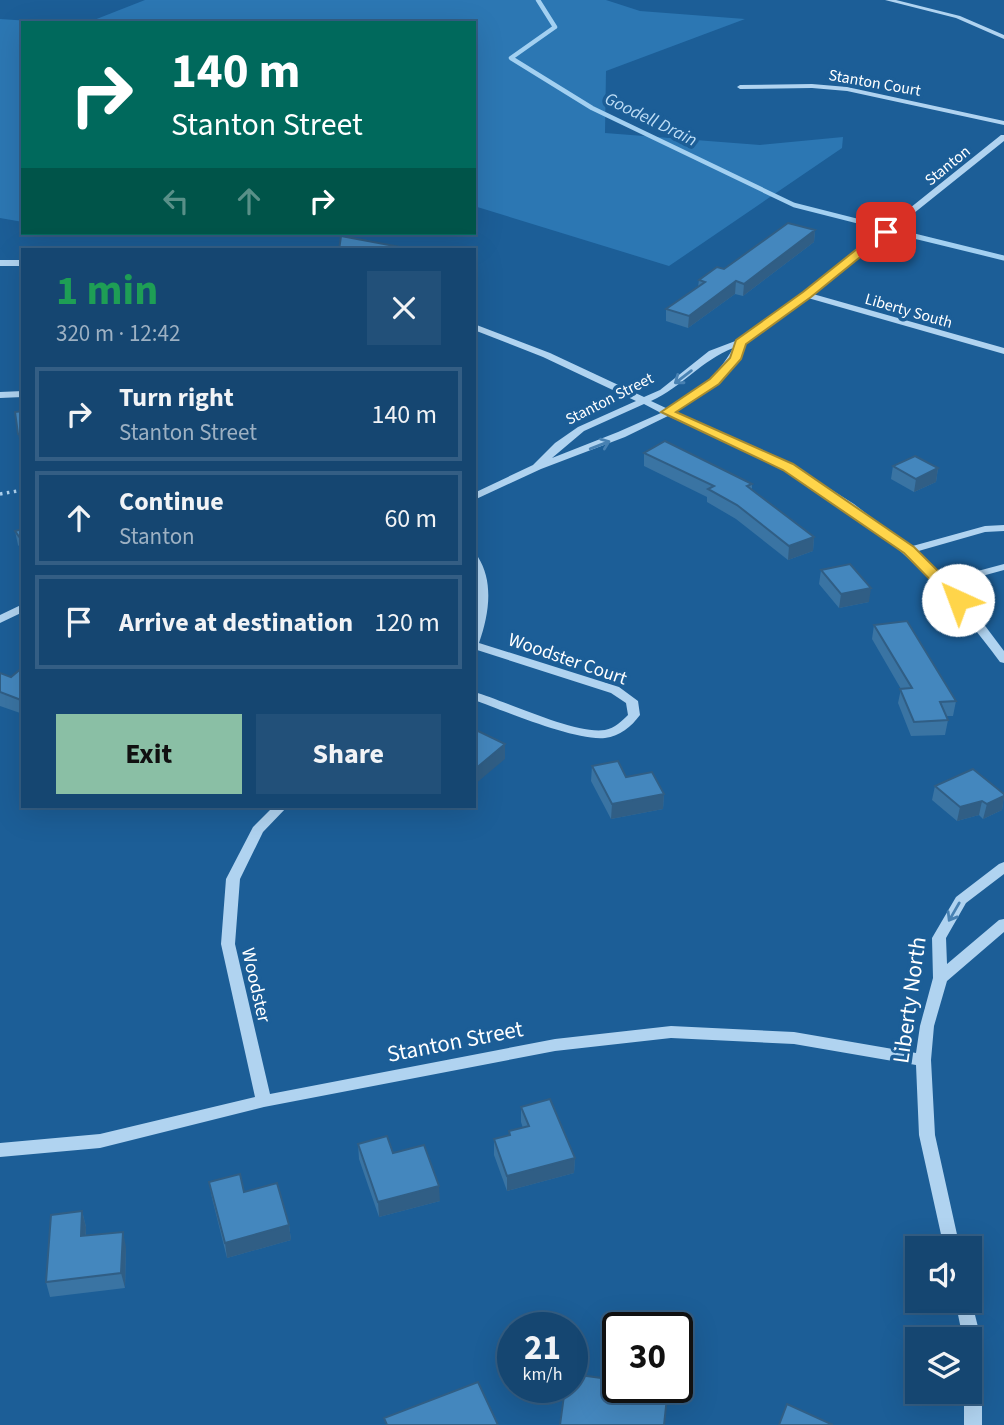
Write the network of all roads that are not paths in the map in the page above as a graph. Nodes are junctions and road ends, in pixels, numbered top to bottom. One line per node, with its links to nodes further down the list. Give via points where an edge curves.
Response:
1 (888, 0): 2 (street, via 950,15)
2 (1004, 37)
3 (740, 86): 4 (street, Stanton Court, via 846,89)
4 (1004, 123)
5 (1004, 137): 8 (street, Stanton)
6 (0, 262): 7 (street)
7 (21, 262)
8 (807, 295): 10 (street, Stanton); 11 (street, Liberty South)
9 (476, 328): 14 (street)
10 (741, 342): 14 (street, Stanton Street, one-way to 14, via 712,353 663,392); 15 (street, Stanton Street, via 735,359 714,381)
11 (1004, 351)
12 (21, 394): 13 (street)
13 (0, 395)
14 (642, 400): 15 (street); 16 (street, Stanton Street, via 582,429)
15 (667, 412): 16 (street, Stanton Street, one-way to 15, via 606,443); 19 (street, via 788,467)
16 (536, 468): 17 (street, Stanton Street)
17 (476, 496)
18 (1004, 528): 19 (street, via 985,528)
19 (909, 550): 22 (street)
20 (476, 562): 25 (street, via 481,568 483,594)
21 (1004, 567): 22 (street)
22 (944, 583): 27 (street)
23 (21, 608): 24 (street)
24 (0, 620)
25 (476, 632)
26 (476, 644): 28 (street, Woodster Court, via 615,690 632,701 634,715 611,732 588,733)
27 (1004, 659)
28 (476, 697)
29 (279, 808): 34 (street, Woodster, via 258,830 233,879 228,944)
30 (1004, 867): 32 (street, Liberty North, one-way to 32, via 961,900 944,928 939,938)
31 (1004, 924): 32 (street)
32 (940, 978): 33 (street, Liberty North)
33 (923, 1060): 34 (street, Stanton Street, via 794,1038 671,1032 555,1045); 36 (street, Liberty North, via 927,1135)
34 (264, 1101): 35 (street, Stanton Street, via 100,1140)
35 (0, 1150)
36 (949, 1236)
37 (967, 1313): 38 (street, via 973,1343)
38 (973, 1425)

